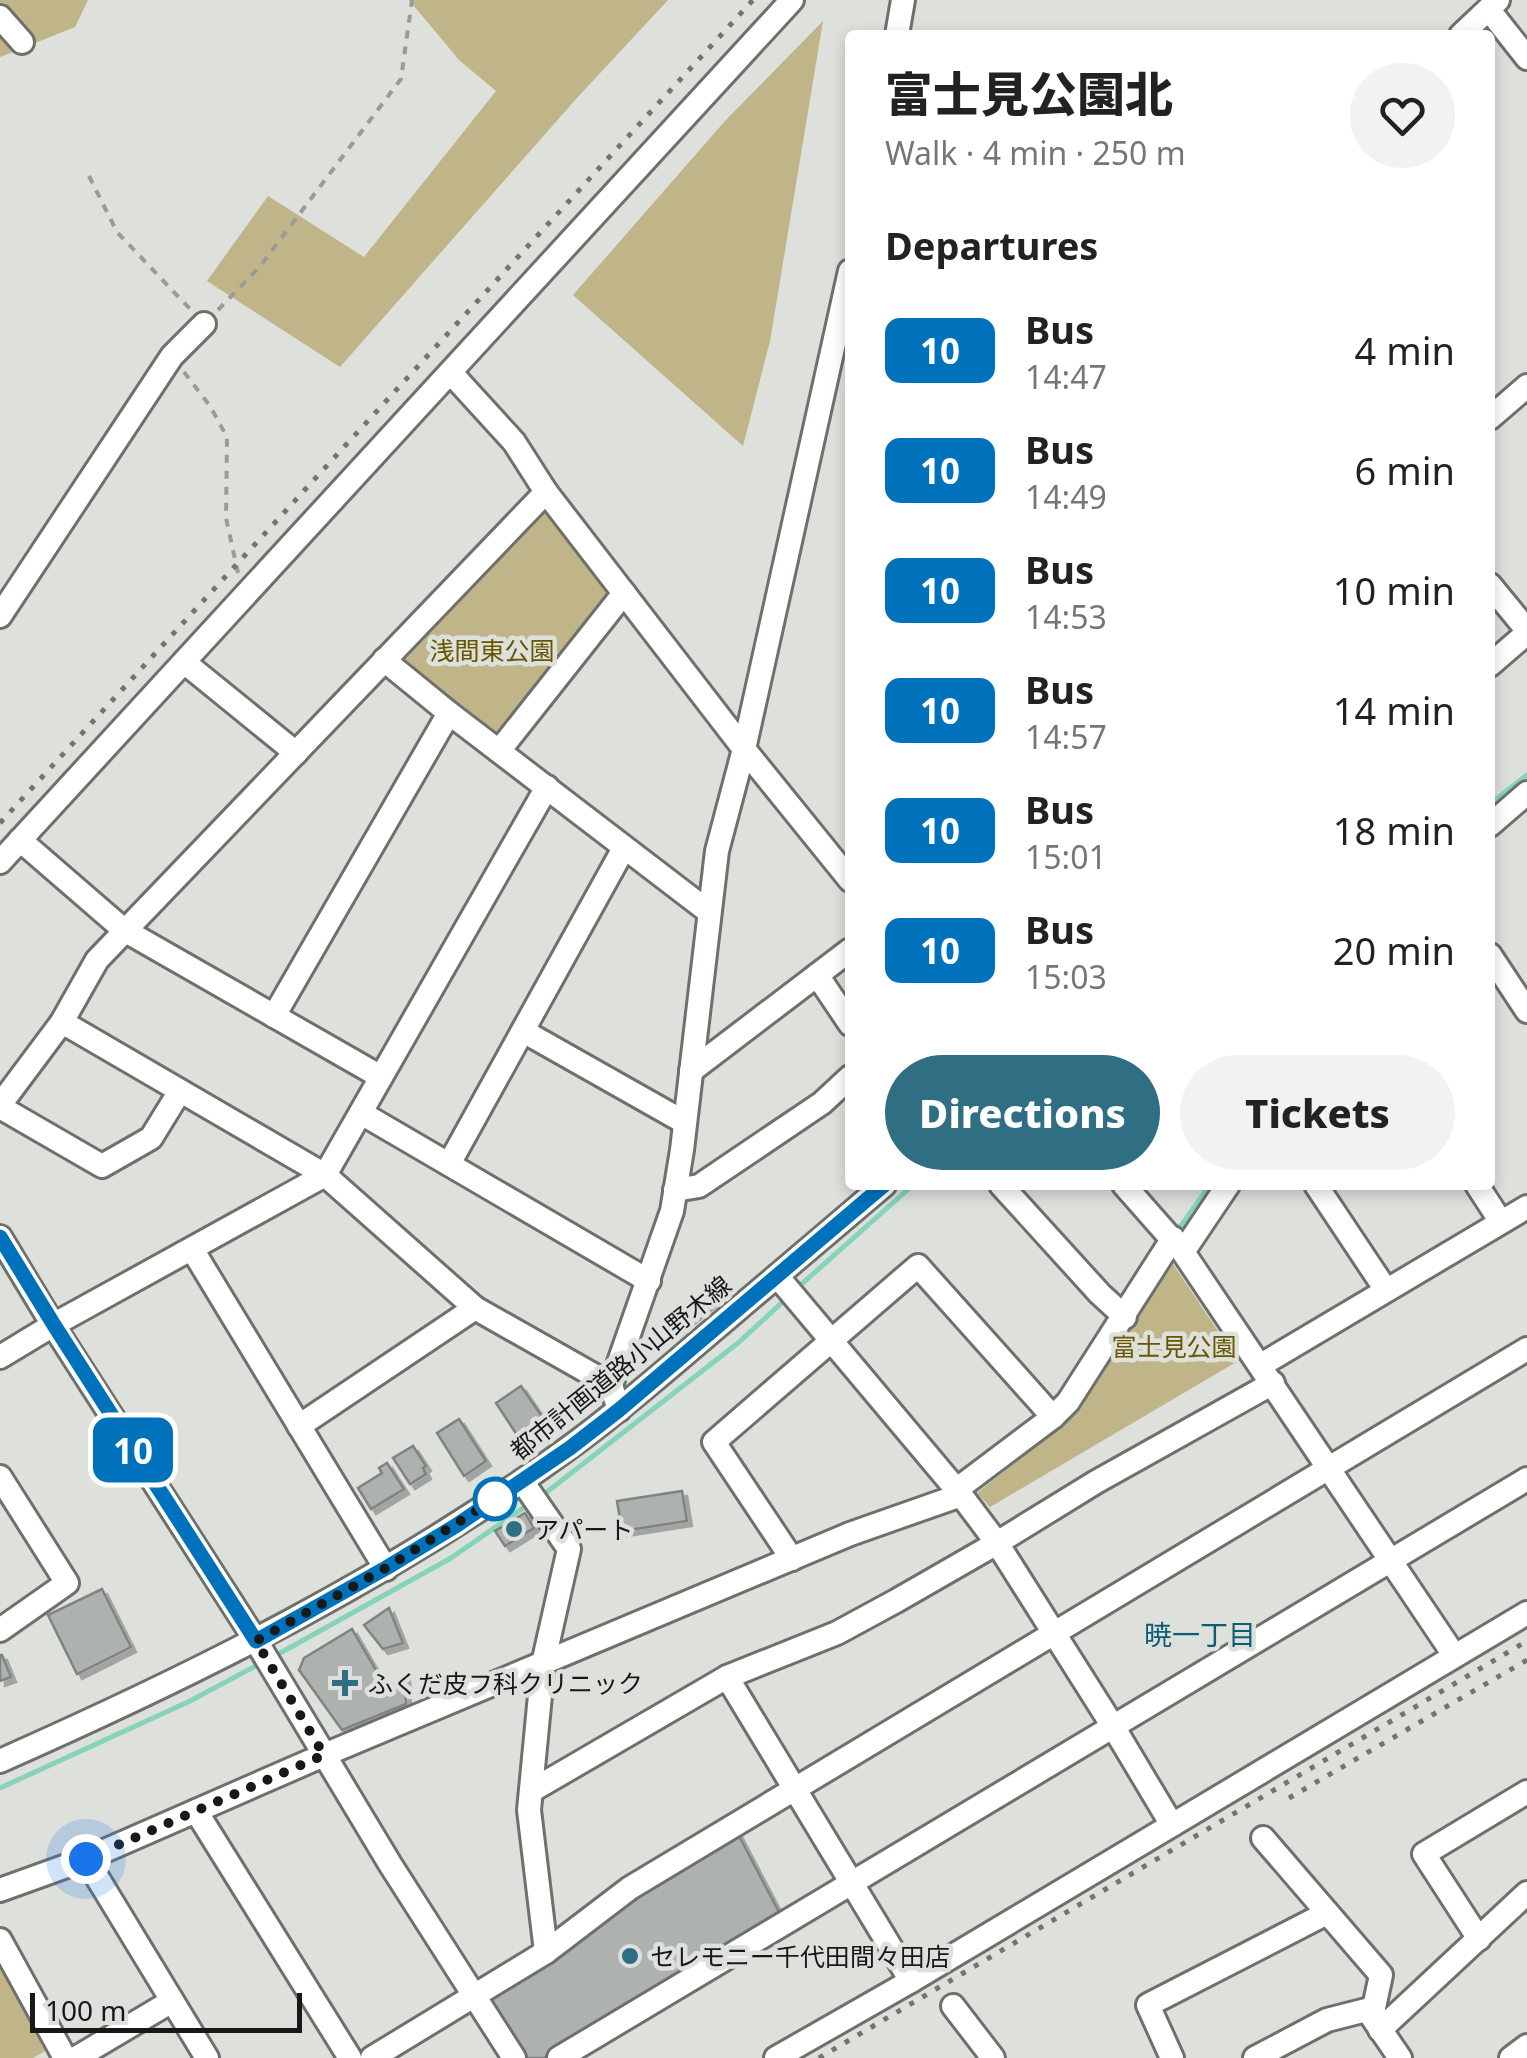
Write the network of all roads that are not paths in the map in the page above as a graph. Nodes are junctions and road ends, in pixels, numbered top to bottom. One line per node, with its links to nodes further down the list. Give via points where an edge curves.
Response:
1 (792, 0): 11 (street)
2 (904, 0): 5 (street)
3 (1493, 5): 6 (street); 8 (street)
4 (0, 17): 7 (street)
5 (897, 30)
6 (1466, 30)
7 (22, 42)
8 (1527, 58)
9 (204, 324): 17 (street, via 172,356)
10 (845, 325): 23 (street)
11 (451, 373): 14 (street, via 514,442); 21 (street)
12 (1527, 386): 13 (street)
13 (1495, 414)
14 (546, 492): 16 (street); 19 (street)
15 (1495, 591): 18 (street)
16 (624, 593): 23 (street); 24 (street)
17 (0, 616)
18 (1527, 632): 20 (street)
19 (384, 660): 22 (street); 25 (street)
20 (1495, 661)
21 (184, 662): 25 (street); 29 (street)
22 (449, 713): 24 (street); 39 (street)
23 (744, 748): 32 (street); 33 (street)
24 (499, 751): 26 (street)
25 (296, 753): 34 (street)
26 (547, 788): 30 (street); 44 (street)
27 (1526, 796): 28 (street)
28 (1495, 821)
29 (20, 840): 31 (street); 34 (street)
30 (624, 848): 33 (street); 42 (street)
31 (0, 862)
32 (845, 864)
33 (709, 912): 43 (street)
34 (124, 930): 39 (street); 41 (street, via 96,960)
35 (845, 954): 37 (street)
36 (1495, 963): 38 (street)
37 (817, 975): 40 (street); 43 (street)
38 (1527, 1011)
39 (274, 1016): 44 (street)
40 (845, 1017)
41 (62, 1022): 46 (street); 47 (street)
42 (522, 1031): 49 (street); 50 (street)
43 (691, 1070): 49 (street)
44 (381, 1077): 48 (street)
45 (845, 1082): 52 (street, via 699,1186)
46 (180, 1090): 47 (street, via 152,1138 102,1166); 51 (street)
47 (0, 1106)
48 (361, 1113): 50 (street); 51 (street)
49 (684, 1122): 52 (street)
50 (449, 1164): 65 (street)
51 (326, 1175): 63 (street); 67 (street)
52 (676, 1190): 65 (street)
53 (878, 1190): 64 (street, 都市計画道路小山野木線)
54 (1006, 1190): 68 (street)
55 (1128, 1190): 62 (street)
56 (1224, 1190): 62 (street)
57 (1319, 1190): 66 (street)
58 (1480, 1190): 60 (street)
59 (1527, 1207): 60 (street)
60 (1501, 1222): 66 (street)
61 (0, 1237): 69 (street)
62 (1178, 1245): 68 (street); 73 (street)
63 (192, 1250): 69 (street); 77 (street)
64 (776, 1276): 70 (street); 75 (street, 都市計画道路小山野木線)
65 (649, 1281): 74 (street)
66 (1386, 1290): 73 (street)
67 (475, 1308): 74 (street); 77 (street)
68 (1125, 1317): 76 (street)
69 (54, 1325): 72 (street); 90 (street)
70 (831, 1341): 76 (street, via 918,1266); 82 (street); 84 (street, via 714,1442)
71 (1527, 1349): 78 (street)
72 (0, 1357)
73 (1267, 1374): 78 (street); 83 (street)
74 (611, 1385): 75 (street)
75 (619, 1410): 81 (street, 都市計画道路小山野木線)
76 (1053, 1417): 82 (street)
77 (299, 1426): 86 (street)
78 (1330, 1468): 85 (street); 89 (street)
79 (1, 1480): 88 (street, via 67,1583)
80 (1527, 1480): 85 (street)
81 (522, 1481): 86 (street, 都市計画道路小山野木線); 92 (street, via 568,1549)
82 (958, 1492): 83 (street); 84 (street)
83 (997, 1543): 89 (street); 93 (street, via 837,1633)
84 (792, 1559): 92 (street)
85 (1392, 1560): 91 (street); 94 (street)
86 (386, 1568): 90 (street, 都市計画道路小山野木線)
87 (1527, 1613): 91 (street)
88 (0, 1630)
89 (1054, 1633): 94 (street); 97 (street)
90 (256, 1641): 95 (street); 96 (street, 都市計画道路小山野木線)
91 (1454, 1655): 101 (street)
92 (543, 1664): 95 (street); 98 (street)
93 (727, 1677): 97 (street); 98 (street)
94 (1114, 1728): 101 (street); 104 (street)
95 (324, 1755): 100 (street); 112 (street)
96 (0, 1761)
97 (794, 1790): 104 (street); 110 (street, via 630,1888)
98 (531, 1791): 110 (street)
99 (1527, 1792): 108 (street, via 1424,1854)
100 (196, 1811): 103 (street); 120 (street)
101 (1172, 1826): 111 (street)
102 (1262, 1838): 107 (street)
103 (86, 1859): 105 (street); 113 (street)
104 (850, 1883): 111 (street); 123 (street)
105 (0, 1890)
106 (1527, 1893): 108 (street)
107 (1327, 1913): 115 (street, via 1381,1975); 126 (street, via 1148,2005)
108 (1479, 1939): 115 (street)
109 (0, 1940): 117 (street)
110 (546, 1952): 112 (street)
111 (911, 1981): 124 (street)
112 (474, 1996): 121 (street); 122 (street)
113 (172, 2001): 118 (street); 119 (street)
114 (953, 2006): 125 (street)
115 (1377, 2019): 127 (street, via 1327,2020); 128 (street)
116 (1527, 2046): 129 (street)
117 (65, 2058)
118 (76, 2058)
119 (207, 2058)
120 (350, 2058)
121 (372, 2058)
122 (514, 2058)
123 (559, 2058)
124 (776, 2058)
125 (993, 2058)
126 (1172, 2058)
127 (1254, 2058)
128 (1400, 2058)
129 (1511, 2058)

